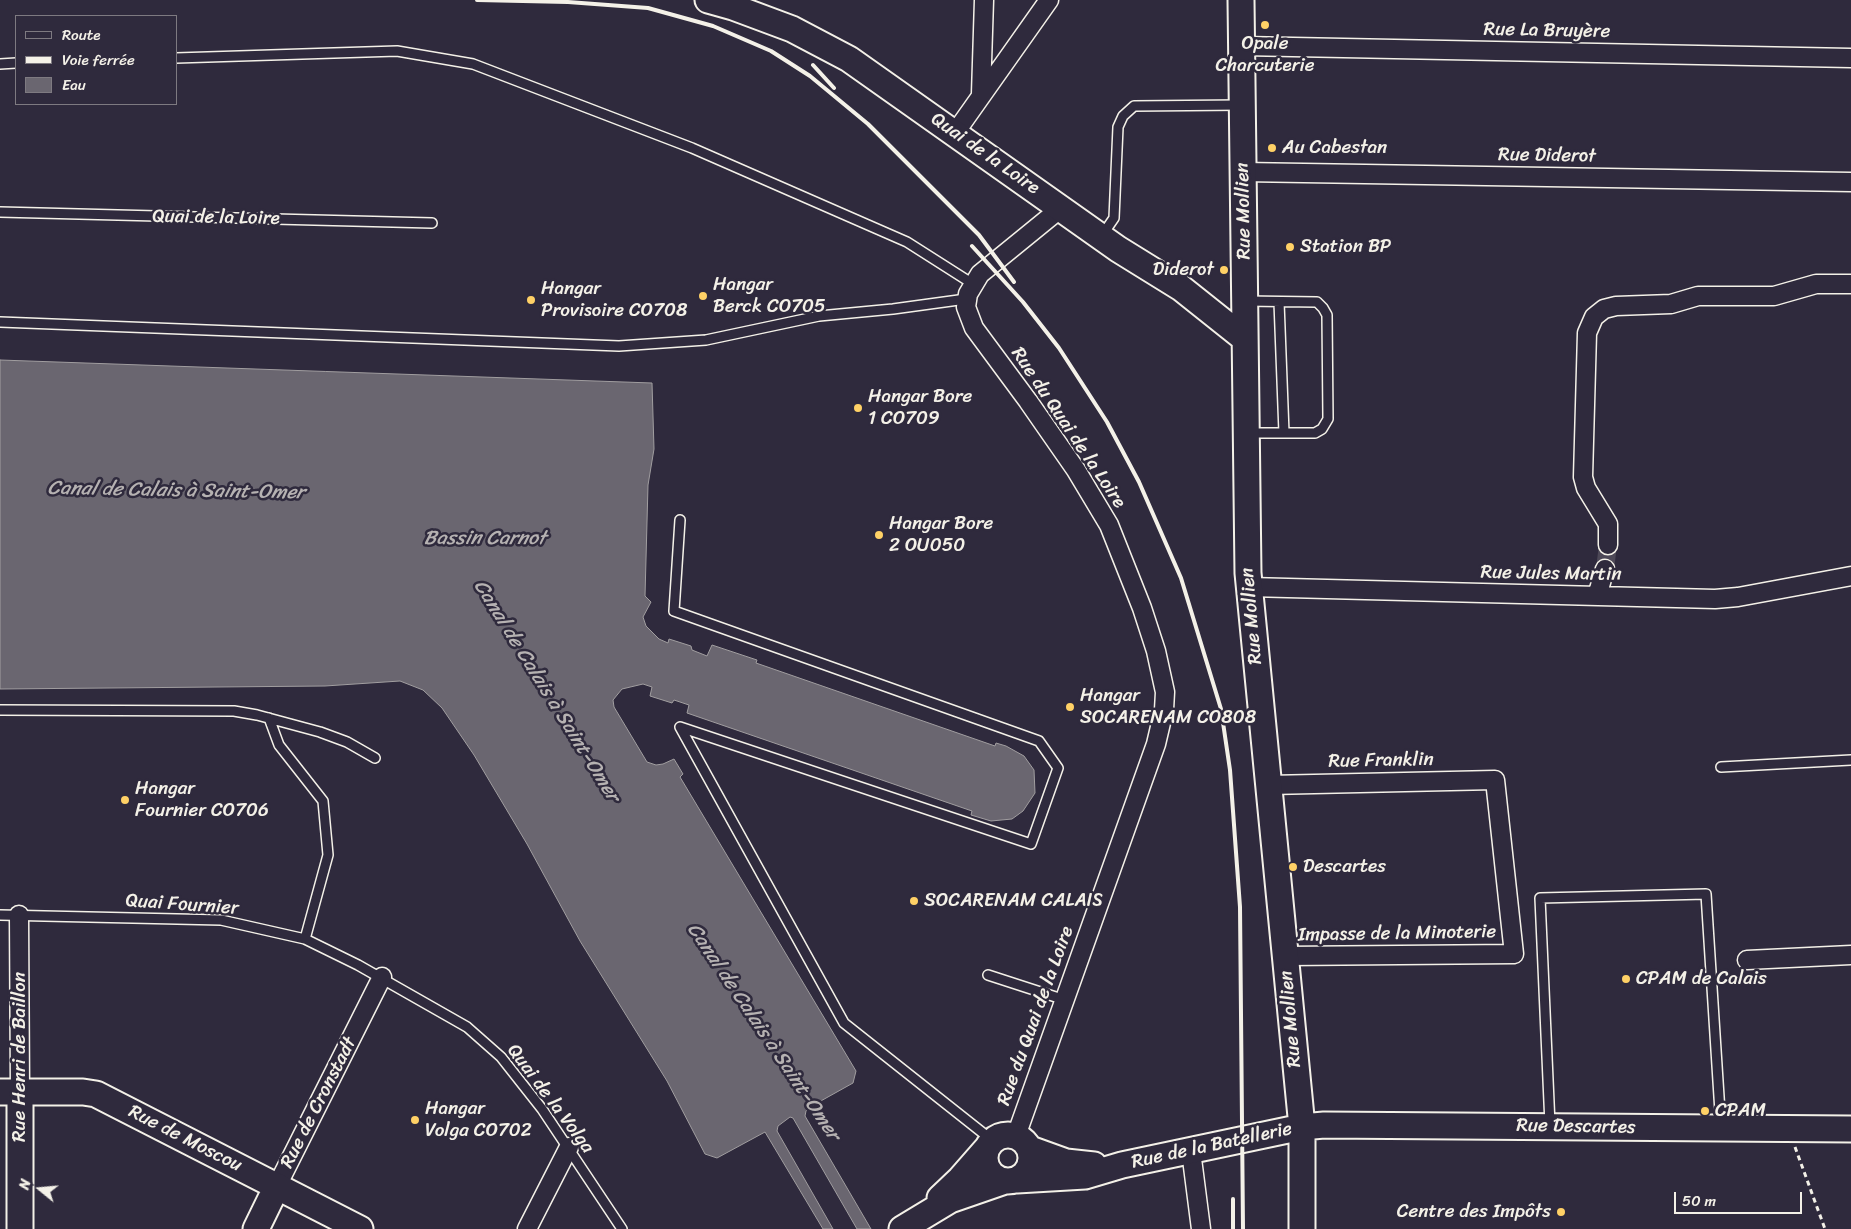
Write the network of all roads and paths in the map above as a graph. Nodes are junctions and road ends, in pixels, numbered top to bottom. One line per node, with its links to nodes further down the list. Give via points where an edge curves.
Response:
1 (708, 0): 12 (street, Quai de la Loire, via 754,14 822,43)
2 (984, 0): 10 (street)
3 (1049, 0): 10 (street)
4 (1241, 0): 5 (street, Rue Mollien)
5 (1242, 46): 7 (street, Rue La Bruyère); 11 (street, Rue Mollien)
6 (178, 58): 20 (lane, via 397,51 473,64 692,148 907,242)
7 (1851, 58)
8 (0, 64): 9 (lane)
9 (15, 64)
10 (981, 94): 12 (street)
11 (1242, 105): 13 (street, Rue Mollien); 18 (lane, via 1134,106 1123,116 1118,127 1114,218)
12 (955, 133): 15 (street, Quai de la Loire)
13 (1243, 172): 14 (street, Rue Diderot); 21 (street, Rue Mollien)
14 (1851, 182)
15 (1061, 208): 18 (street, Quai de la Loire); 20 (street, via 997,258 980,274)
16 (0, 212): 17 (lane, Quai de la Loire)
17 (432, 223)
18 (1101, 237): 24 (street, Quai de la Loire, via 1182,288)
19 (1851, 284): 28 (street, via 1808,286 1774,296 1698,296 1671,304 1616,306 1604,309 1594,317 1587,333 1583,477 1586,488 1608,524)
20 (969, 292): 23 (lane, via 893,309 819,316 706,340 619,346); 48 (street, Rue du Quai de la Loire, via 966,307 974,328 1071,463 1109,525 1142,608 1165,692 1159,734)
21 (1245, 301): 22 (lane); 24 (street, Rue Mollien)
22 (1279, 302): 26 (lane); 26 (lane, via 1317,302 1327,316 1328,419 1315,433)
23 (0, 322)
24 (1245, 339): 25 (street, Rue Mollien)
25 (1246, 432): 26 (lane); 31 (street, Rue Mollien)
26 (1284, 433)
27 (680, 520): 55 (lane, via 674,611 1039,741 1058,768 1031,844 680,727 844,1023)
28 (1608, 545)
29 (1605, 569): 32 (street)
30 (1851, 576): 32 (street, Rue Jules Martin, via 1727,599)
31 (1249, 588): 32 (street, Rue Jules Martin); 39 (street, Rue Mollien)
32 (1597, 596)
33 (0, 710): 34 (lane, via 211,710)
34 (270, 718): 35 (lane, via 329,735); 42 (lane, via 279,745 323,801 328,855)
35 (375, 758)
36 (1851, 760): 37 (lane)
37 (1721, 767)
38 (1495, 780): 39 (street, Rue Franklin); 44 (street, Impasse de la Minoterie, via 1514,954)
39 (1269, 785): 44 (street, Rue Mollien)
40 (0, 915): 41 (lane, Quai Fournier)
41 (19, 915): 42 (lane, Quai Fournier, via 221,920); 49 (street, Rue Henri de Baillon)
42 (305, 939): 47 (lane, Quai Fournier)
43 (1851, 955): 45 (street)
44 (1286, 956): 51 (street, Rue Mollien)
45 (1747, 960)
46 (988, 975): 48 (lane)
47 (382, 977): 56 (lane, Quai de la Volga, via 466,1026 483,1040 522,1082); 60 (street, Rue de Cronstadt)
48 (1065, 1000): 55 (street, Rue du Quai de la Loire)
49 (10, 1092): 60 (street, Rue de Moscou, via 96,1094); 62 (street, Rue Henri de Baillon)
50 (1550, 1126): 51 (street, Rue Descartes, via 1336,1124); 52 (street, Rue Descartes); 52 (lane, via 1540,898 1706,894)
51 (1302, 1127): 57 (street, Rue de la Batellerie); 68 (street, Rue Mollien)
52 (1720, 1128): 53 (street, Rue Descartes)
53 (1798, 1128): 54 (street, Rue Descartes); 69 (path, via 1795,1148)
54 (1851, 1129)
55 (1007, 1143): 58 (street, Rue de la Batellerie, via 1066,1162); 59 (street, via 1031,1165 1024,1175); 59 (street, via 985,1159 994,1176); 61 (street, Rue de la Batellerie)
56 (569, 1147): 65 (street); 66 (lane, Quai de la Volga)
57 (1191, 1151): 58 (street, Rue de la Batellerie); 67 (street)
58 (1122, 1165): 59 (street, Rue de la Batellerie, via 1085,1176)
59 (1011, 1180): 61 (street, Rue de la Batellerie, via 962,1195)
60 (277, 1186): 63 (street, Rue de Cronstadt); 64 (street, Rue de Moscou)
61 (908, 1225)
62 (20, 1229)
63 (256, 1229)
64 (360, 1229)
65 (527, 1229)
66 (622, 1229)
67 (1201, 1229)
68 (1302, 1229)
69 (1825, 1229)

